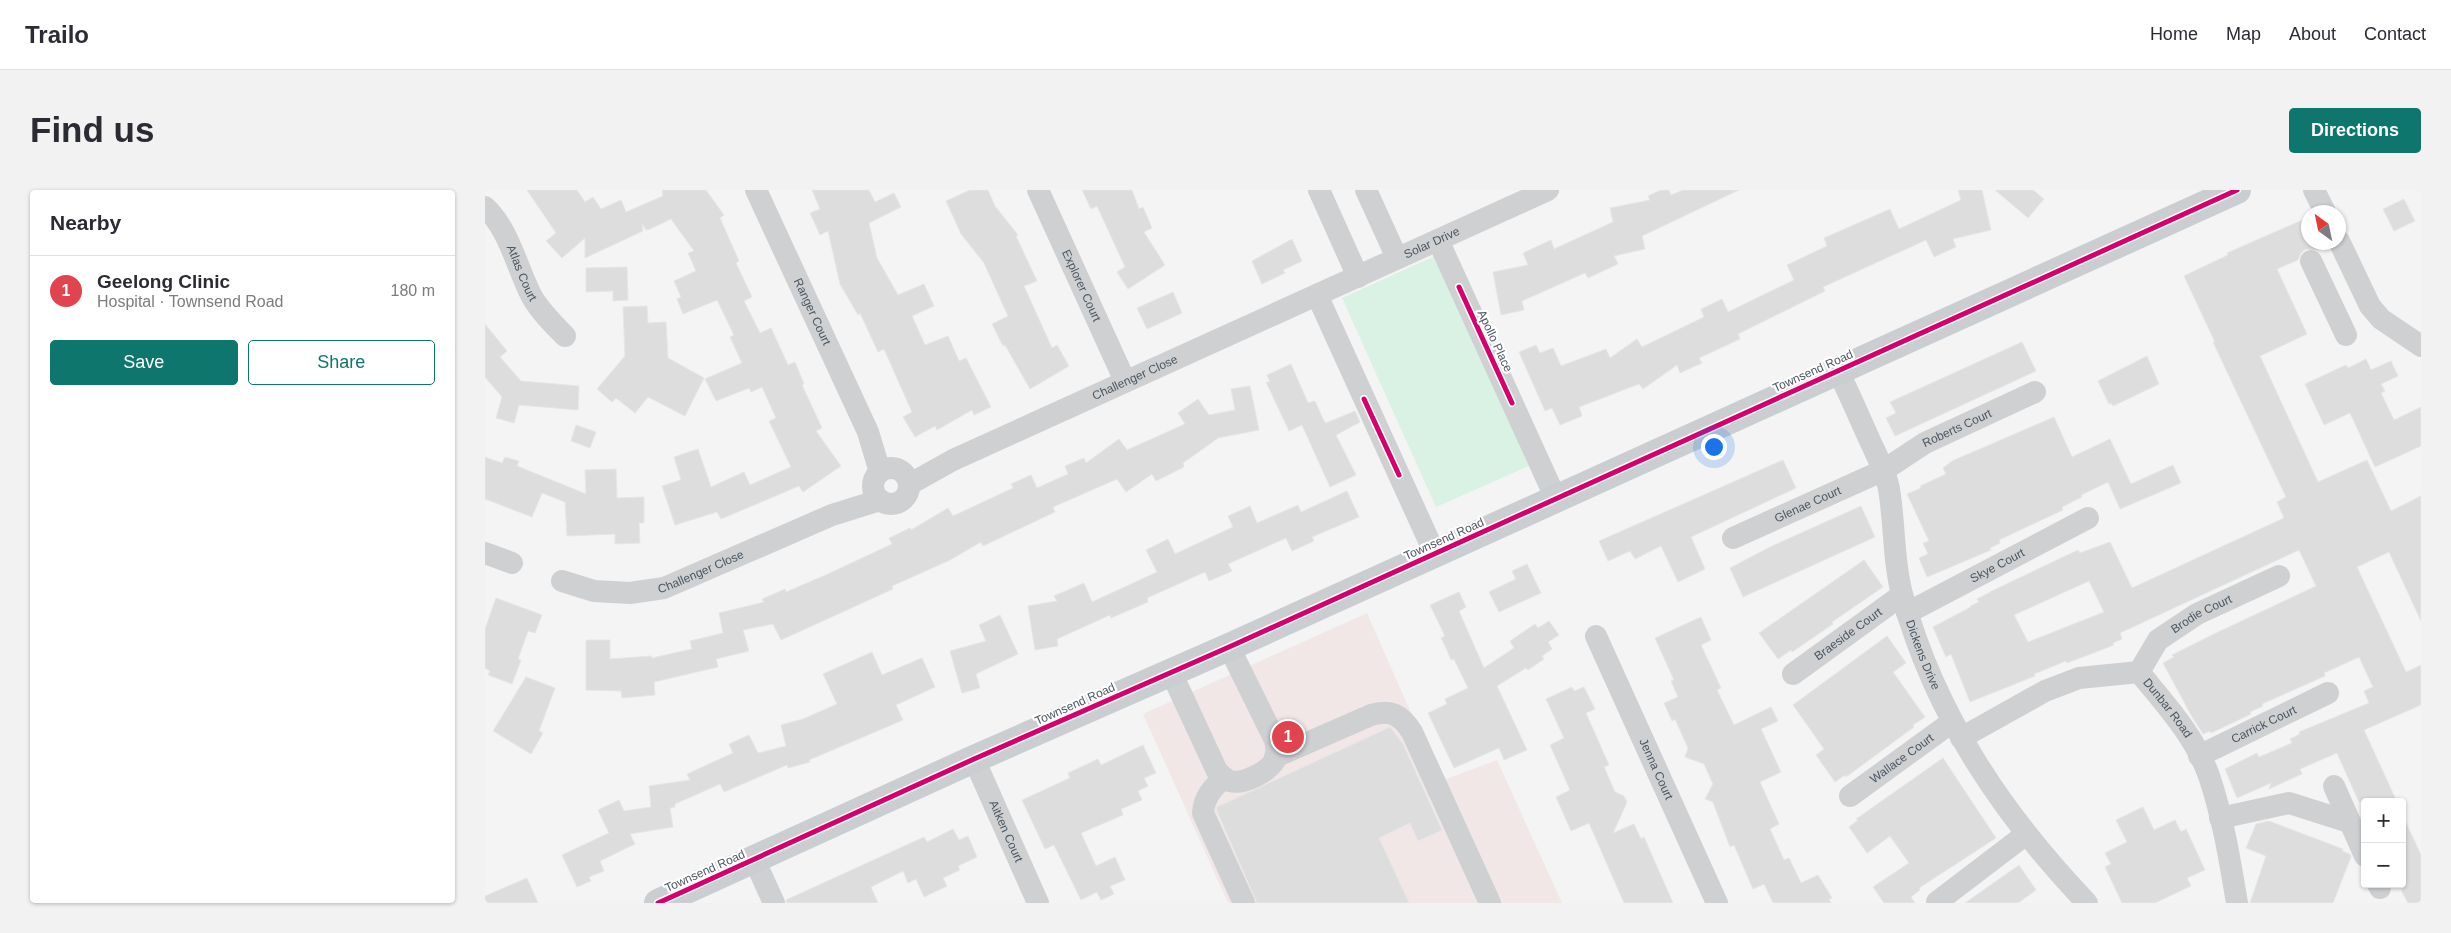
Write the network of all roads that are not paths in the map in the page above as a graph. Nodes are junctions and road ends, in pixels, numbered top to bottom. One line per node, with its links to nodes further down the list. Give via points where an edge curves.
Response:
1 (756, 190): 27 (street, Ranger Court)
2 (1038, 190): 24 (street, Explorer Court)
3 (1319, 190): 14 (street)
4 (1365, 190): 12 (street)
5 (1548, 190): 10 (street, Solar Drive)
6 (2237, 190): 23 (main road, Townsend Road)
7 (2314, 190): 8 (street)
8 (2322, 205)
9 (485, 207): 21 (street, Atlas Court, via 496,220 533,297)
10 (1438, 240): 12 (street, Solar Drive); 28 (street, Apollo Place)
11 (2343, 250): 15 (street)
12 (1397, 258): 14 (street, Solar Drive)
13 (2311, 261): 17 (street)
14 (1358, 276): 16 (street, Solar Drive)
15 (2360, 285): 17 (street); 19 (street, via 2370,306 2381,319)
16 (1317, 295): 24 (street, Challenger Close); 32 (street)
17 (2329, 298): 20 (street)
18 (2421, 322): 19 (street)
19 (2400, 332): 22 (street)
20 (2346, 335)
21 (565, 336)
22 (2421, 346)
23 (1839, 371): 26 (street, Dickens Drive); 28 (main road, Townsend Road)
24 (1125, 381): 27 (street, Challenger Close, via 953,460)
25 (2035, 392): 26 (street, Roberts Court, via 1925,443)
26 (1883, 470): 30 (street, Glenae Court); 36 (street, Dickens Drive, via 1889,488 1896,567)
27 (889, 480): 35 (street, Challenger Close, via 832,514 665,588 629,593 594,590)
28 (1556, 499): 32 (main road, Townsend Road)
29 (2088, 518): 36 (street, Skye Court)
30 (1733, 538)
31 (485, 553): 33 (street)
32 (1435, 554): 38 (main road, Townsend Road)
33 (512, 563)
34 (2279, 576): 40 (street, Brodie Court, via 2197,614 2158,640)
35 (562, 581)
36 (1904, 604): 41 (street, Braeside Court); 43 (street, Dickens Drive, via 1930,676)
37 (1595, 636): 61 (street, Jenna Court)
38 (1229, 647): 39 (main road, Townsend Road); 45 (street, via 1275,740)
39 (1171, 672): 46 (main road, Townsend Road); 47 (street, via 1217,771)
40 (2139, 672): 43 (street, Dunbar Road, via 2079,678); 44 (street, Dunbar Road, via 2179,721)
41 (1793, 674)
42 (2328, 693): 44 (street, Carrick Court)
43 (1956, 730): 49 (street, Wallace Court); 52 (street, Dickens Drive, via 1993,791)
44 (2199, 756): 50 (street, Dunbar Road, via 2209,776)
45 (1275, 757): 47 (street, via 1270,766 1240,782); 60 (street, via 1382,711 1400,716 1412,732)
46 (974, 759): 54 (main road, Townsend Road); 58 (street, Aitken Court)
47 (1224, 778): 59 (street, via 1208,795 1203,813)
48 (2334, 786): 51 (street)
49 (1850, 796)
50 (2219, 818): 51 (street, via 2289,803); 63 (street, Dunbar Road)
51 (2349, 822): 53 (street)
52 (2025, 834): 55 (street); 62 (street, Dickens Drive)
53 (2361, 848)
54 (754, 859): 56 (main road, Townsend Road); 57 (street)
55 (1937, 902)
56 (658, 903)
57 (773, 903)
58 (1038, 903)
59 (1244, 903)
60 (1490, 903)
61 (1717, 903)
62 (2087, 903)
63 (2237, 903)

